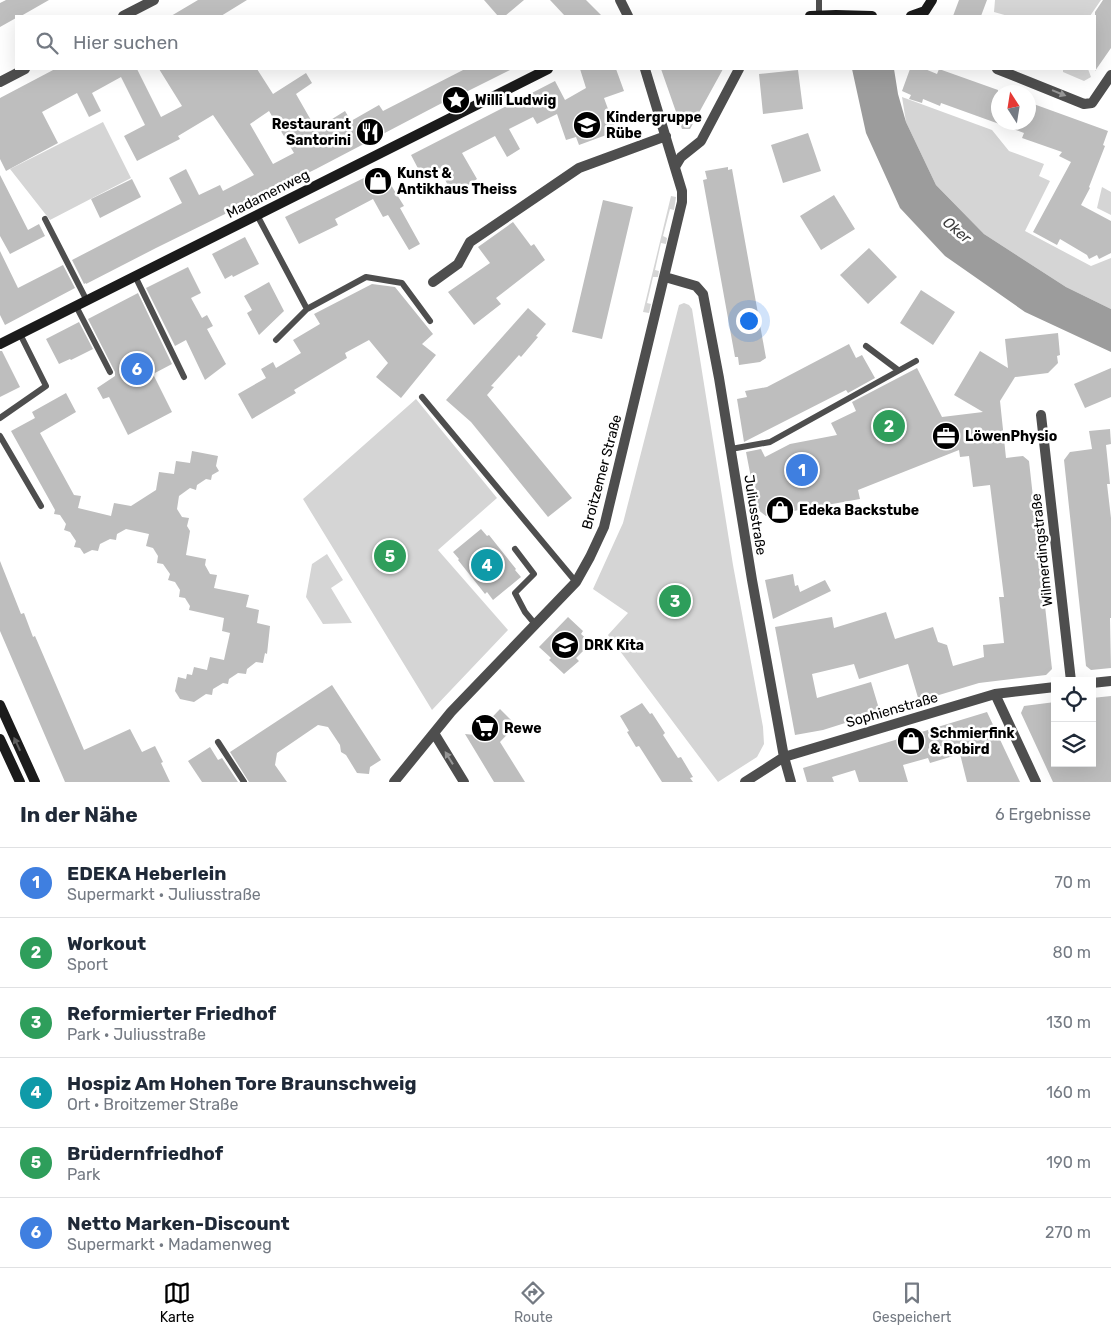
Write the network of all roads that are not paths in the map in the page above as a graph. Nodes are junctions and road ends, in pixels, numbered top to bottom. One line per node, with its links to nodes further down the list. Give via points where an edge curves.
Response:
1 (154, 0): 5 (street)
2 (620, 0): 6 (street)
3 (819, 0): 7 (lane)
4 (932, 0): 8 (street, via 925,10)
5 (125, 15)
6 (628, 15)
7 (814, 15)
8 (916, 15)
9 (22, 70): 15 (street)
10 (546, 70): 18 (street, Madamenweg)
11 (645, 70): 16 (street, Broitzemer Straße)
12 (738, 70): 17 (street, via 701,141 681,157)
13 (999, 70): 14 (street, one-way to 14, via 1084,104 1092,104)
14 (1111, 75)
15 (0, 82)
16 (666, 136): 17 (street, Broitzemer Straße); 22 (street, via 578,168 470,242 458,264)
17 (675, 167): 21 (street, Broitzemer Straße, via 682,202)
18 (257, 215): 20 (street, Madamenweg); 25 (lane)
19 (45, 219): 23 (lane)
20 (135, 276): 23 (street, Madamenweg); 34 (lane)
21 (665, 277): 39 (street, Juliusstraße, via 696,286 703,294); 42 (street, Broitzemer Straße, via 604,527)
22 (433, 282)
23 (87, 301): 24 (street, Madamenweg)
24 (76, 306): 27 (street, Madamenweg); 33 (lane)
25 (307, 309): 26 (lane, via 366,277 402,283); 28 (lane)
26 (430, 321)
27 (20, 334): 29 (street, Madamenweg); 37 (lane, via 46,386)
28 (276, 340)
29 (0, 344)
30 (866, 346): 32 (lane)
31 (916, 361): 32 (lane)
32 (898, 370): 39 (lane, via 770,442)
33 (110, 372)
34 (184, 377)
35 (422, 397): 42 (lane)
36 (1041, 415): 44 (street, Wilmerdingstraße)
37 (0, 418)
38 (0, 436): 40 (lane)
39 (731, 449): 53 (street, Juliusstraße)
40 (41, 506)
41 (515, 549): 43 (lane, via 534,574 515,593)
42 (576, 582): 43 (street, Broitzemer Straße)
43 (535, 624): 50 (street, Broitzemer Straße)
44 (1071, 677)
45 (1111, 681): 46 (street)
46 (1096, 683)
47 (1051, 687): 48 (street, Sophienstraße)
48 (994, 694): 53 (street, Sophienstraße); 61 (street)
49 (0, 705): 55 (street, one-way to 49)
50 (434, 733): 57 (street, Broitzemer Straße); 58 (street, one-way to 50)
51 (0, 739): 54 (street)
52 (218, 742): 56 (lane)
53 (784, 756): 59 (street, Sophienstraße); 60 (street, Juliusstraße)
54 (20, 782)
55 (35, 782)
56 (244, 782)
57 (394, 782)
58 (464, 782)
59 (744, 782)
60 (791, 782)
61 (1036, 782)

